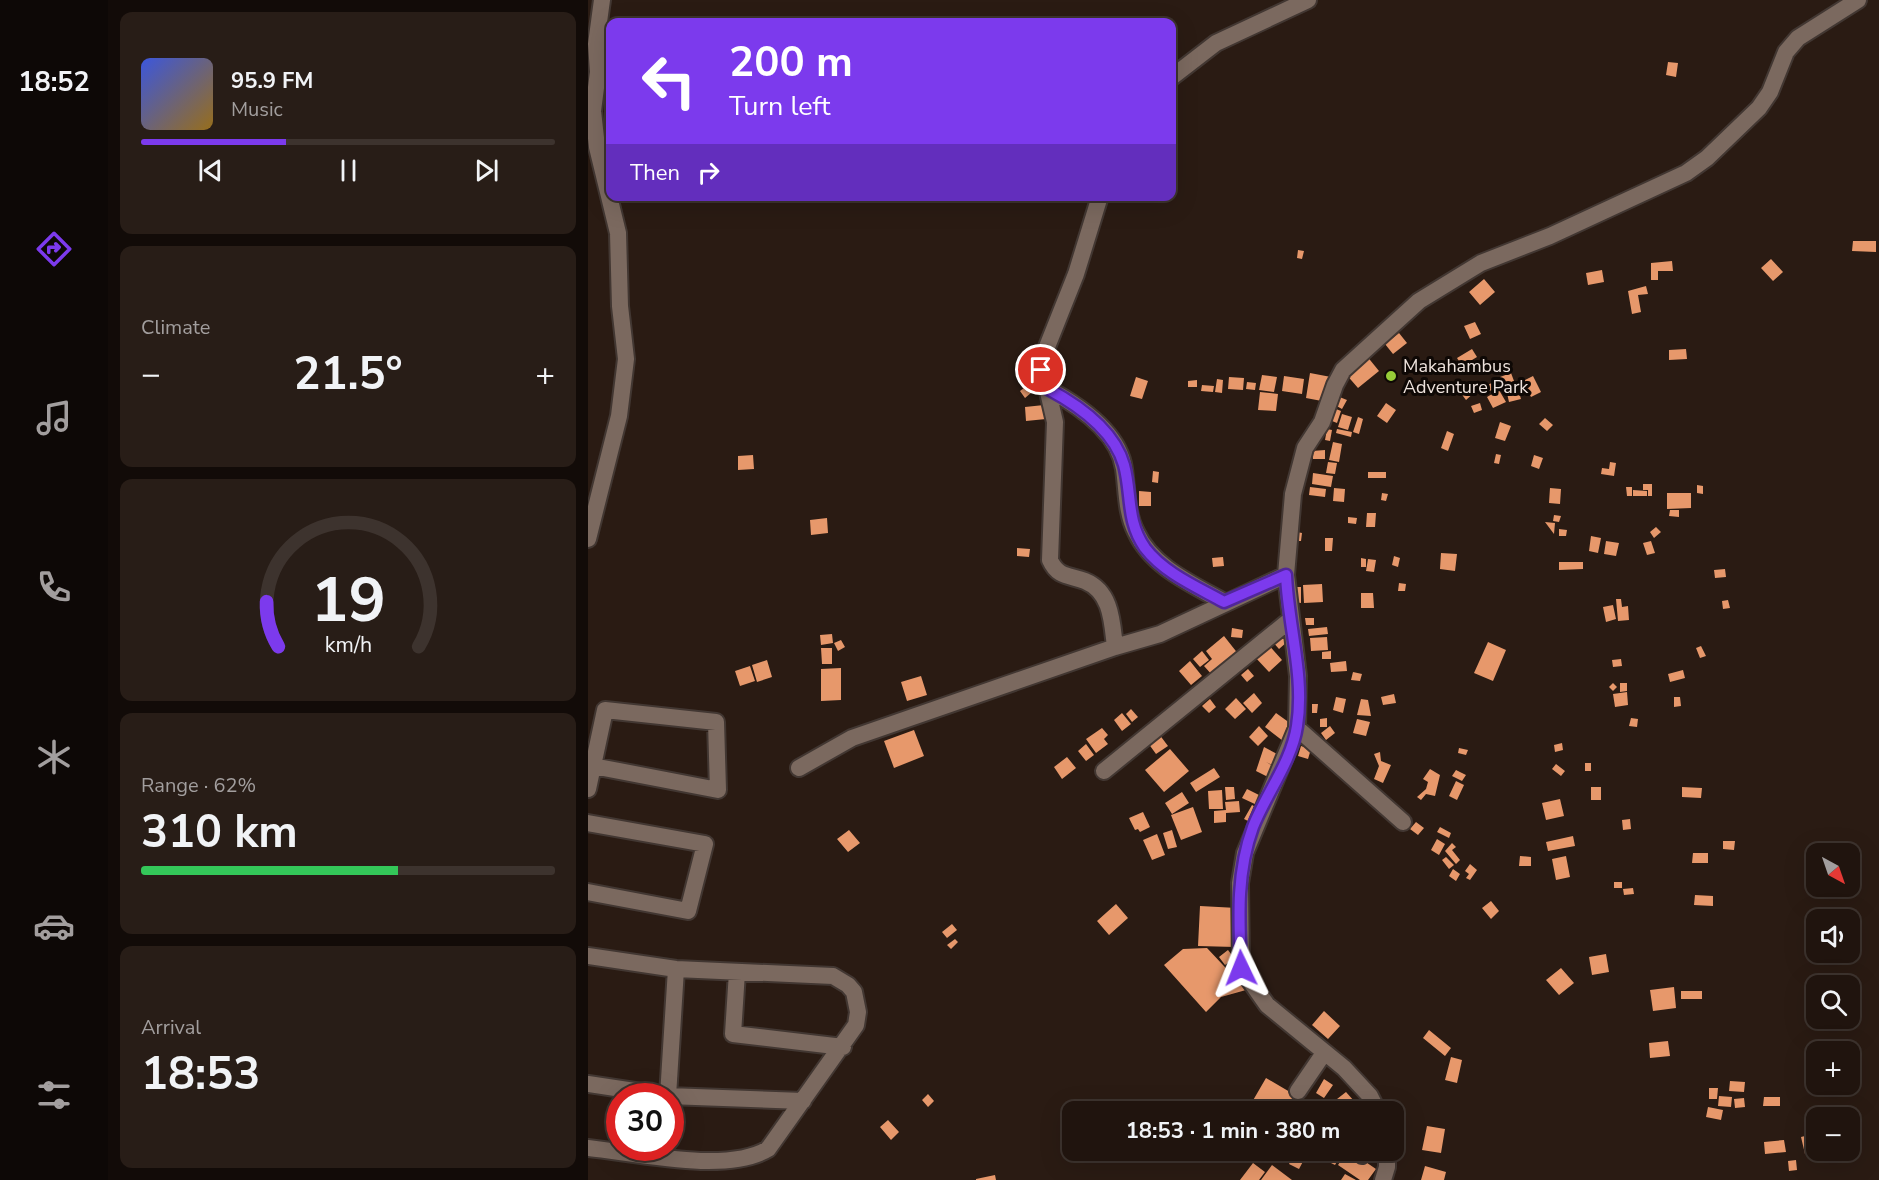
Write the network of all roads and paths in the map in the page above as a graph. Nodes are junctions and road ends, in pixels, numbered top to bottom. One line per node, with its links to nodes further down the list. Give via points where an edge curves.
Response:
1 (602, 0): 5 (street, via 593,111)
2 (1308, 0): 4 (street, via 1216,43)
3 (1858, 0): 10 (street, via 1798,38 1786,52 1759,108 1686,173 1550,236 1481,263 1419,301 1364,349 1339,377 1322,422 1299,464 1288,531)
4 (1176, 74)
5 (606, 184)
6 (610, 201): 9 (street, via 618,233 626,359 619,416)
7 (1098, 201): 8 (street, via 1076,274 1042,354 1041,370)
8 (1048, 389): 11 (street, via 1067,399 1110,438 1124,466 1130,514 1146,549 1164,567); 13 (street, via 1056,442 1050,560 1062,575 1085,581 1105,600 1111,613)
9 (588, 538)
10 (1286, 575): 11 (street); 12 (street)
11 (1224, 602): 13 (street, via 1160,634)
12 (1290, 620): 14 (street, via 1298,676); 17 (street)
13 (1114, 647): 16 (street, via 852,738)
14 (1297, 728): 19 (street); 26 (street, via 1245,854 1240,883 1241,968 1267,1005)
15 (593, 766): 15 (street, via 605,710 716,722 718,790); 18 (street)
16 (800, 768)
17 (1104, 771)
18 (588, 789)
19 (1403, 822)
20 (588, 823): 21 (street, via 705,844 688,911)
21 (588, 892)
22 (588, 956): 23 (street)
23 (676, 969): 24 (street); 27 (street)
24 (737, 972): 25 (street, via 733,1034); 25 (street, via 833,976 848,985 854,992 858,1012 856,1025)
25 (843, 1047): 32 (street)
26 (1324, 1053): 30 (street); 33 (street, via 1344,1068)
27 (669, 1083)
28 (588, 1084): 29 (street)
29 (606, 1087)
30 (1298, 1091)
31 (684, 1097): 32 (street)
32 (803, 1101): 34 (street, via 768,1149 758,1155 720,1161)
33 (1372, 1101)
34 (588, 1148)
35 (1386, 1161): 36 (street)
36 (1383, 1180)

